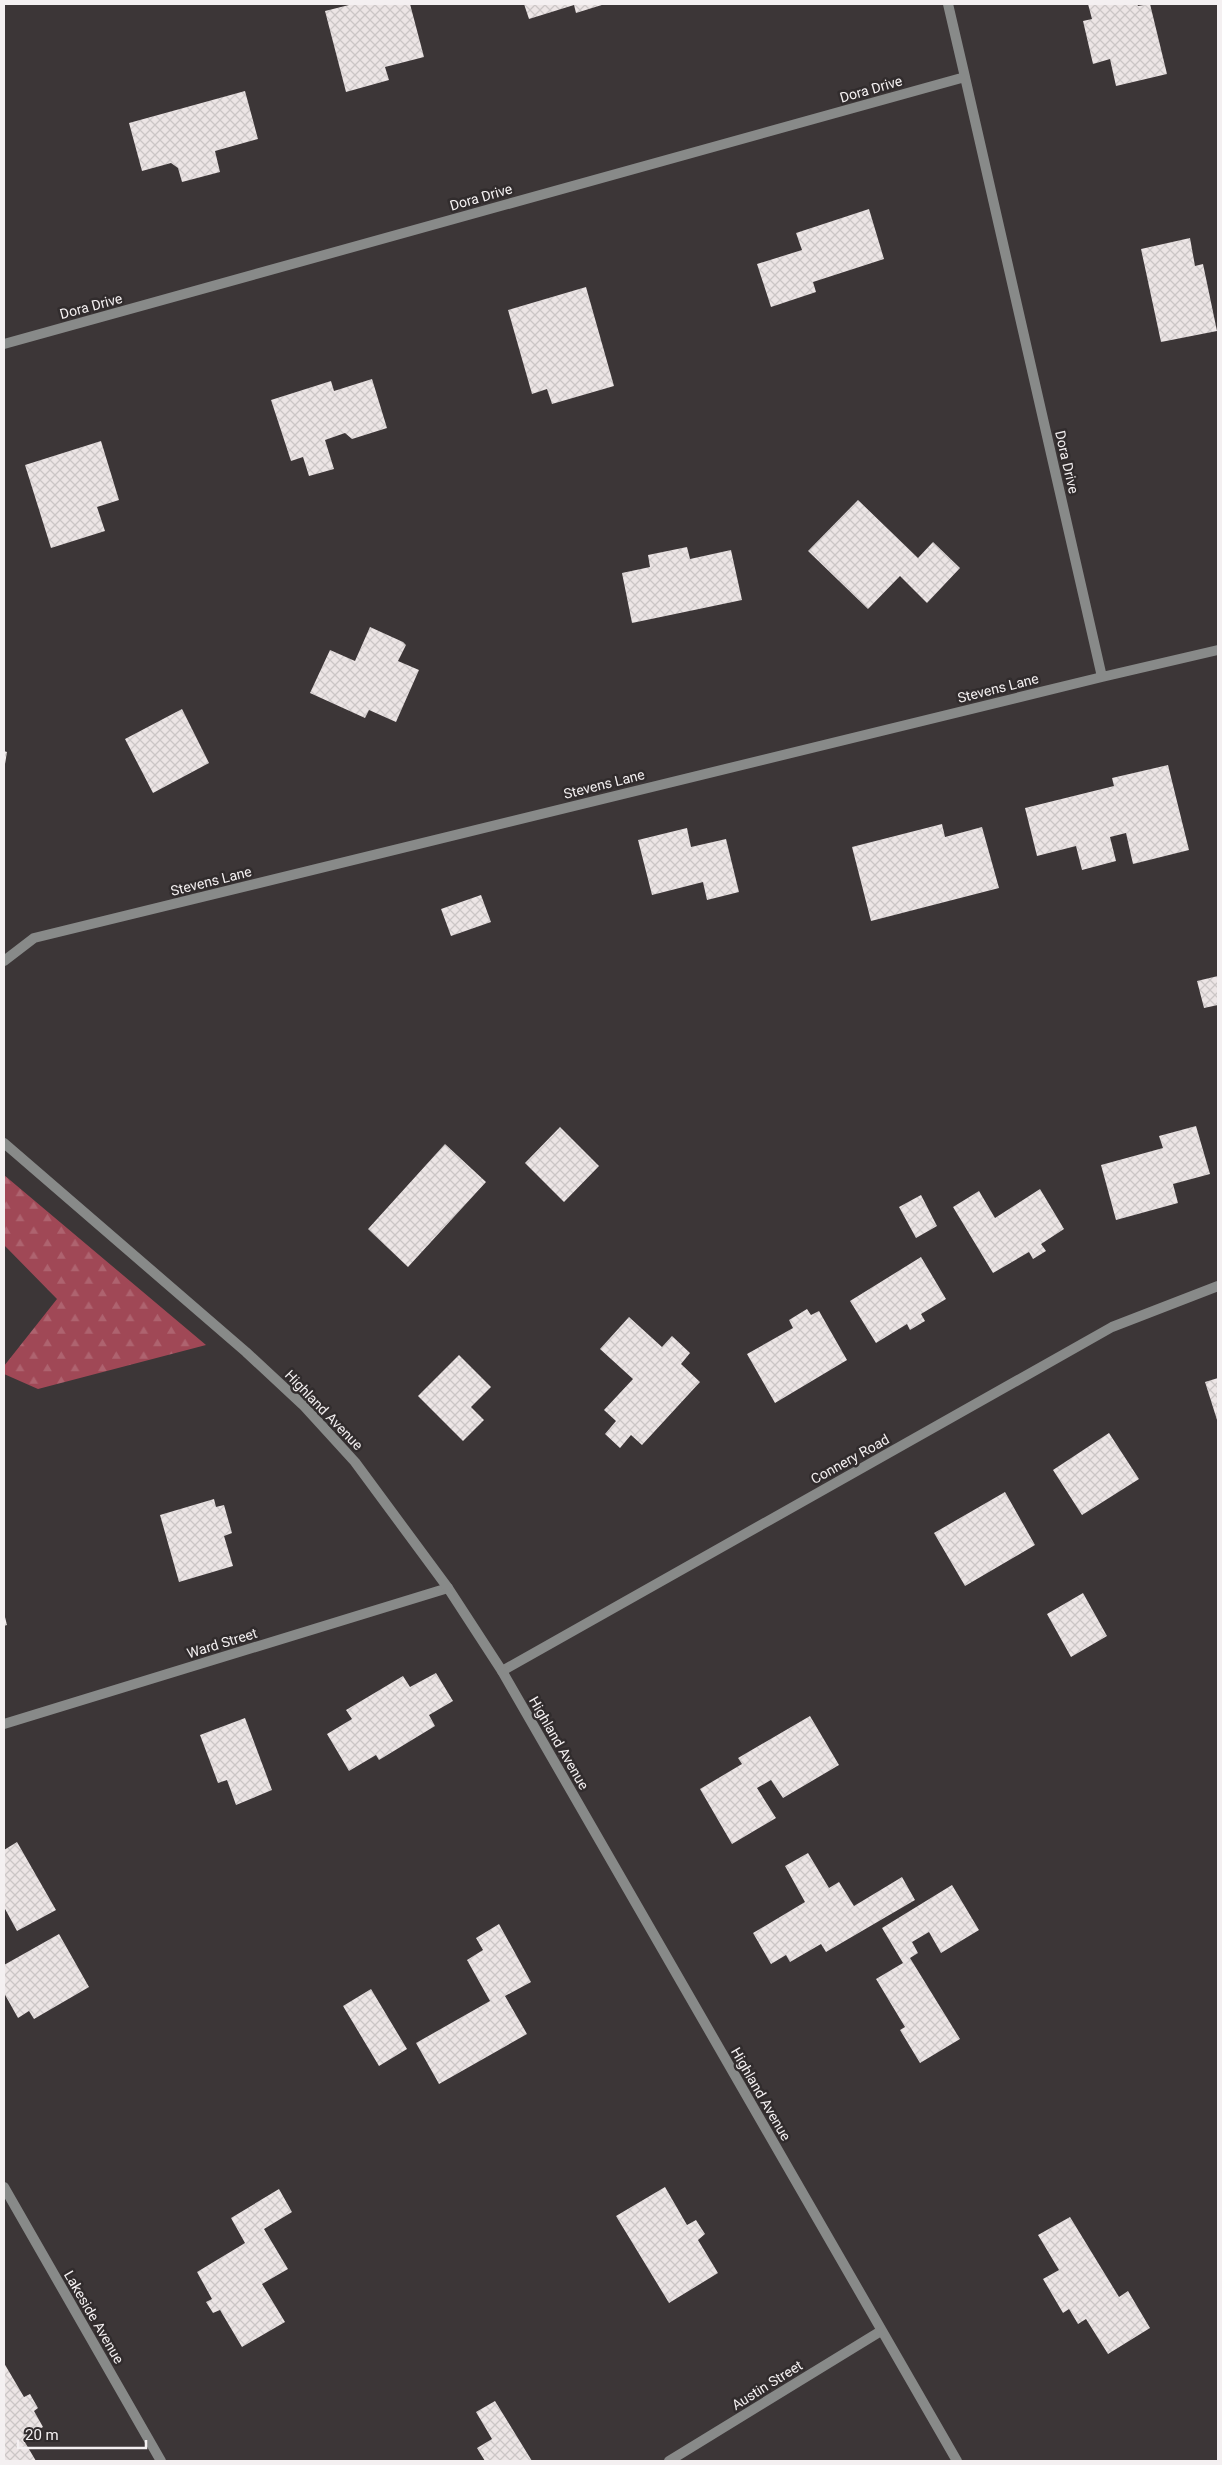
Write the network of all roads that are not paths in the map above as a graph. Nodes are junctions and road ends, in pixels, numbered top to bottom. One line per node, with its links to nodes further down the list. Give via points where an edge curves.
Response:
1 (948, 4): 2 (street, Dora Drive)
2 (965, 77): 3 (street, Dora Drive); 5 (street, Dora Drive)
3 (4, 344)
4 (1218, 650): 5 (street, Stevens Lane)
5 (1102, 677): 6 (street, Stevens Lane, via 34,938)
6 (4, 961)
7 (4, 1143): 9 (street, Highland Avenue, via 303,1404 354,1462)
8 (1218, 1286): 10 (street, Connery Road, via 1112,1327)
9 (448, 1588): 10 (street, Highland Avenue); 11 (street, Ward Street)
10 (502, 1671): 13 (street, Highland Avenue)
11 (4, 1724)
12 (4, 2187): 14 (street, Lakeside Avenue)
13 (881, 2331): 15 (street, Austin Street); 16 (street, Highland Avenue)
14 (161, 2461)
15 (668, 2461)
16 (957, 2461)

